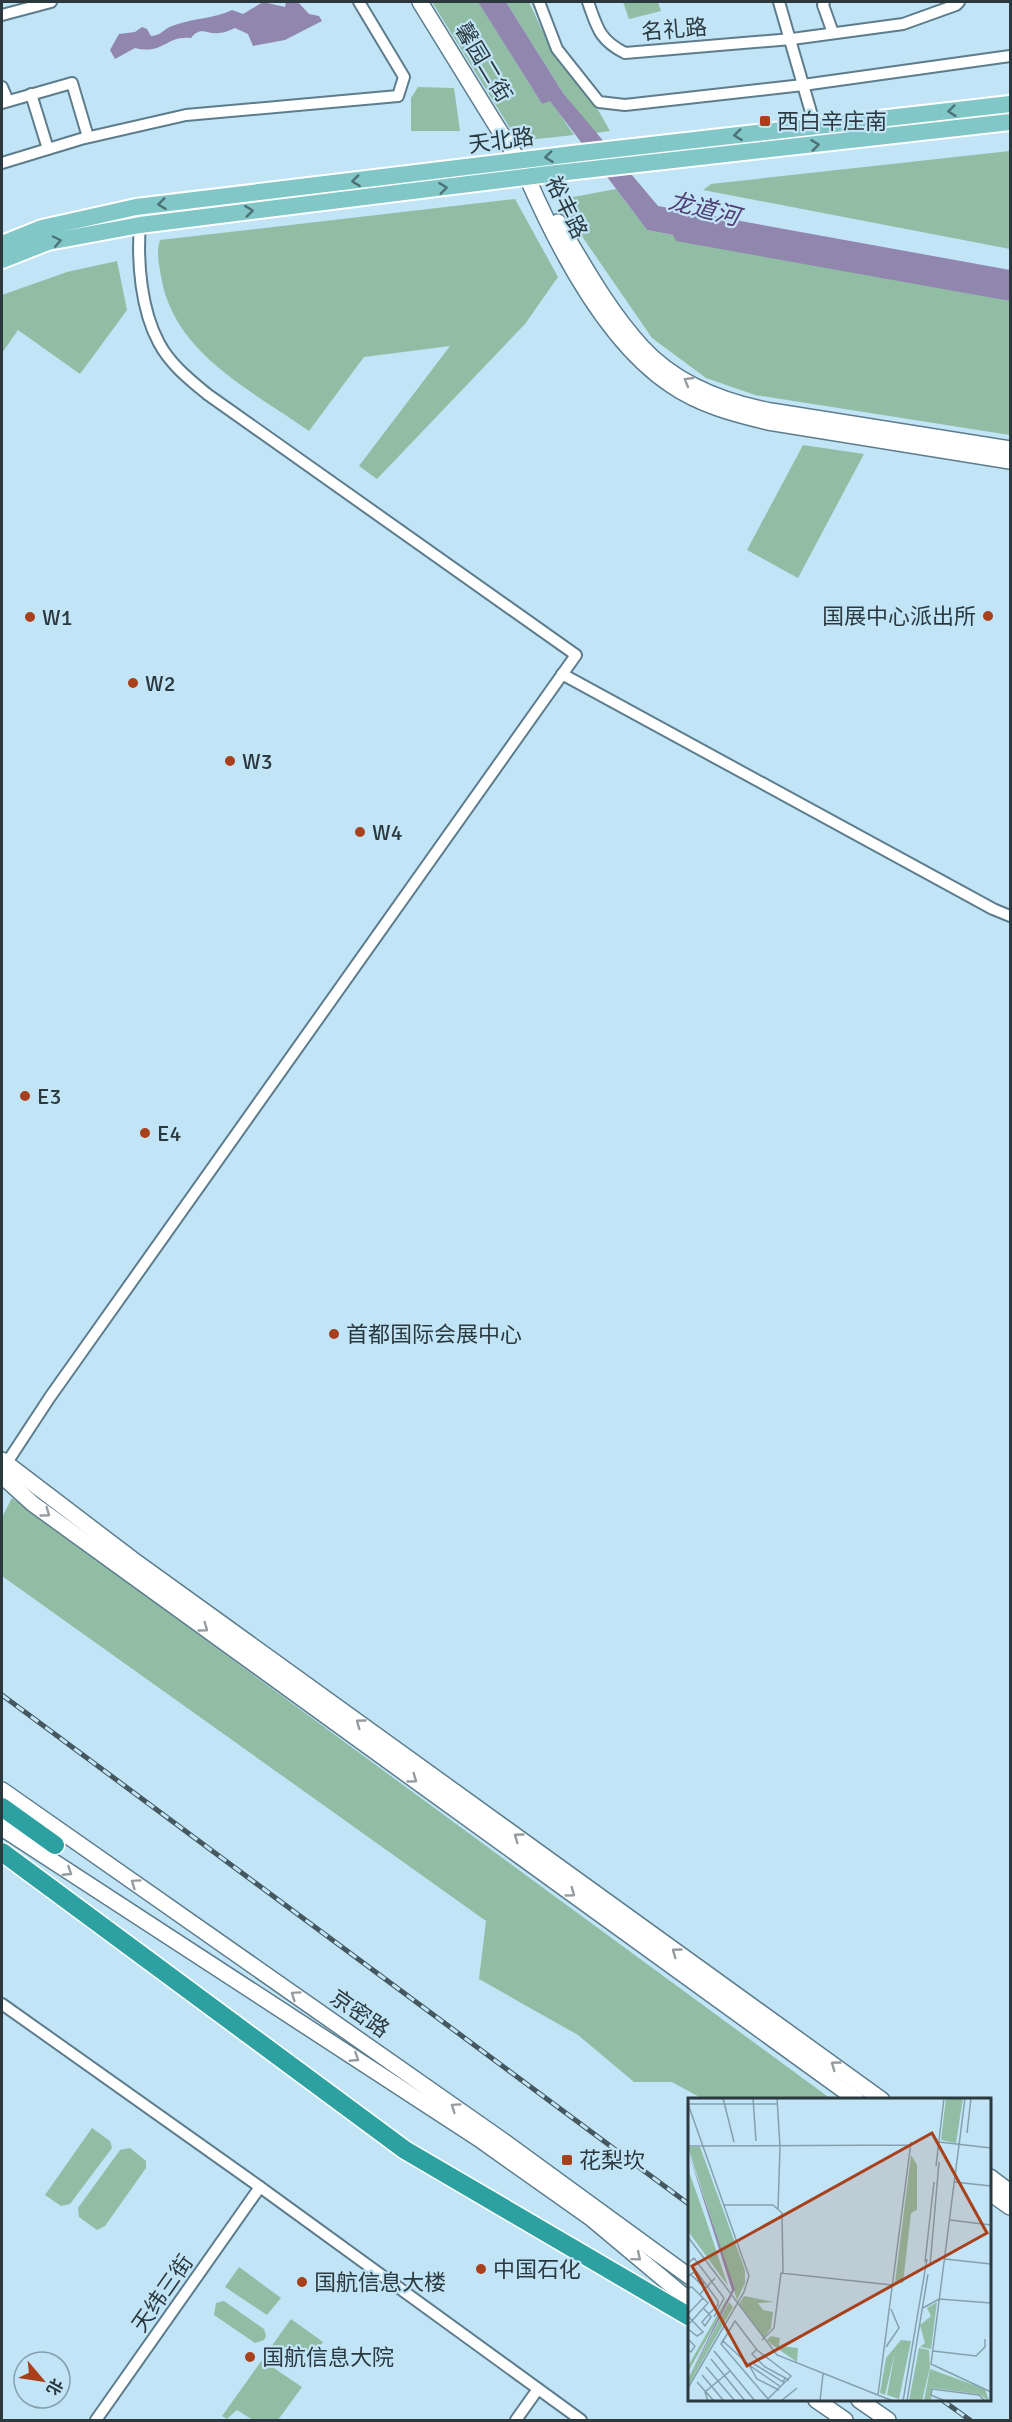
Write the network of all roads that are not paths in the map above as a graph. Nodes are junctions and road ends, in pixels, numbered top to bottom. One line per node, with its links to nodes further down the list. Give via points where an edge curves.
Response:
1 (51, 2): 9 (street)
2 (359, 2): 20 (street, via 404,77 398,96 186,115)
3 (420, 2): 22 (street, 馨园二街)
4 (539, 2): 13 (street, via 557,49 599,102 625,105)
5 (588, 2): 11 (street, 名礼路, via 597,29 609,44 625,52)
6 (779, 2): 11 (street)
7 (824, 2): 10 (street)
8 (959, 2): 10 (street, 名礼路, via 903,24)
9 (2, 15)
10 (833, 33): 11 (street, 名礼路)
11 (792, 39): 13 (street)
12 (1011, 56): 13 (street)
13 (803, 85): 19 (street)
14 (2, 87): 16 (street)
15 (31, 94): 16 (street); 20 (street, via 72,83); 21 (street)
16 (5, 102)
17 (1011, 104): 19 (main road, 天北路, one-way to 19)
18 (1011, 122): 24 (main road, 天北路, one-way to 18)
19 (815, 126): 22 (main road, 天北路, one-way to 22)
20 (88, 137): 21 (street)
21 (48, 149): 23 (street)
22 (518, 161): 24 (street, 馨园二街); 26 (main road, 天北路, one-way to 26, via 136,207 42,228)
23 (2, 163)
24 (527, 177): 25 (main road, 天北路, one-way to 24); 28 (street, 裕丰路, one-way to 24, via 771,411 713,395 668,369 642,347 597,288 540,191); 29 (street, 裕丰路, via 560,246 600,309 634,354 681,391 708,405 768,422)
25 (140, 225): 27 (main road, 天北路, one-way to 25, via 48,242); 30 (street, via 139,253 148,319 159,344 181,372 576,655)
26 (2, 244)
27 (2, 260)
28 (1011, 450)
29 (1011, 461)
30 (562, 674): 31 (street); 32 (street)
31 (1011, 916)
32 (3, 1466): 39 (street, one-way to 39, via 33,1504); 40 (street, one-way to 32)
33 (2, 1790): 45 (street, 京密路, one-way to 33, via 502,2140)
34 (2, 1807): 35 (highway, via 52,1850)
35 (2, 1822)
36 (2, 1828): 46 (street, 京密路, one-way to 46, via 479,2139 592,2219)
37 (2, 1852): 47 (highway, via 405,2150)
38 (2, 2004): 42 (street)
39 (854, 2098)
40 (879, 2098)
41 (991, 2178): 44 (street)
42 (261, 2187): 48 (street); 51 (street, 天纬三街)
43 (991, 2193): 44 (street)
44 (1010, 2202)
45 (688, 2276)
46 (688, 2299)
47 (688, 2316)
48 (538, 2389): 52 (street); 53 (street)
49 (817, 2401): 54 (street)
50 (860, 2401): 55 (street)
51 (96, 2421)
52 (516, 2421)
53 (581, 2421)
54 (845, 2421)
55 (888, 2421)

